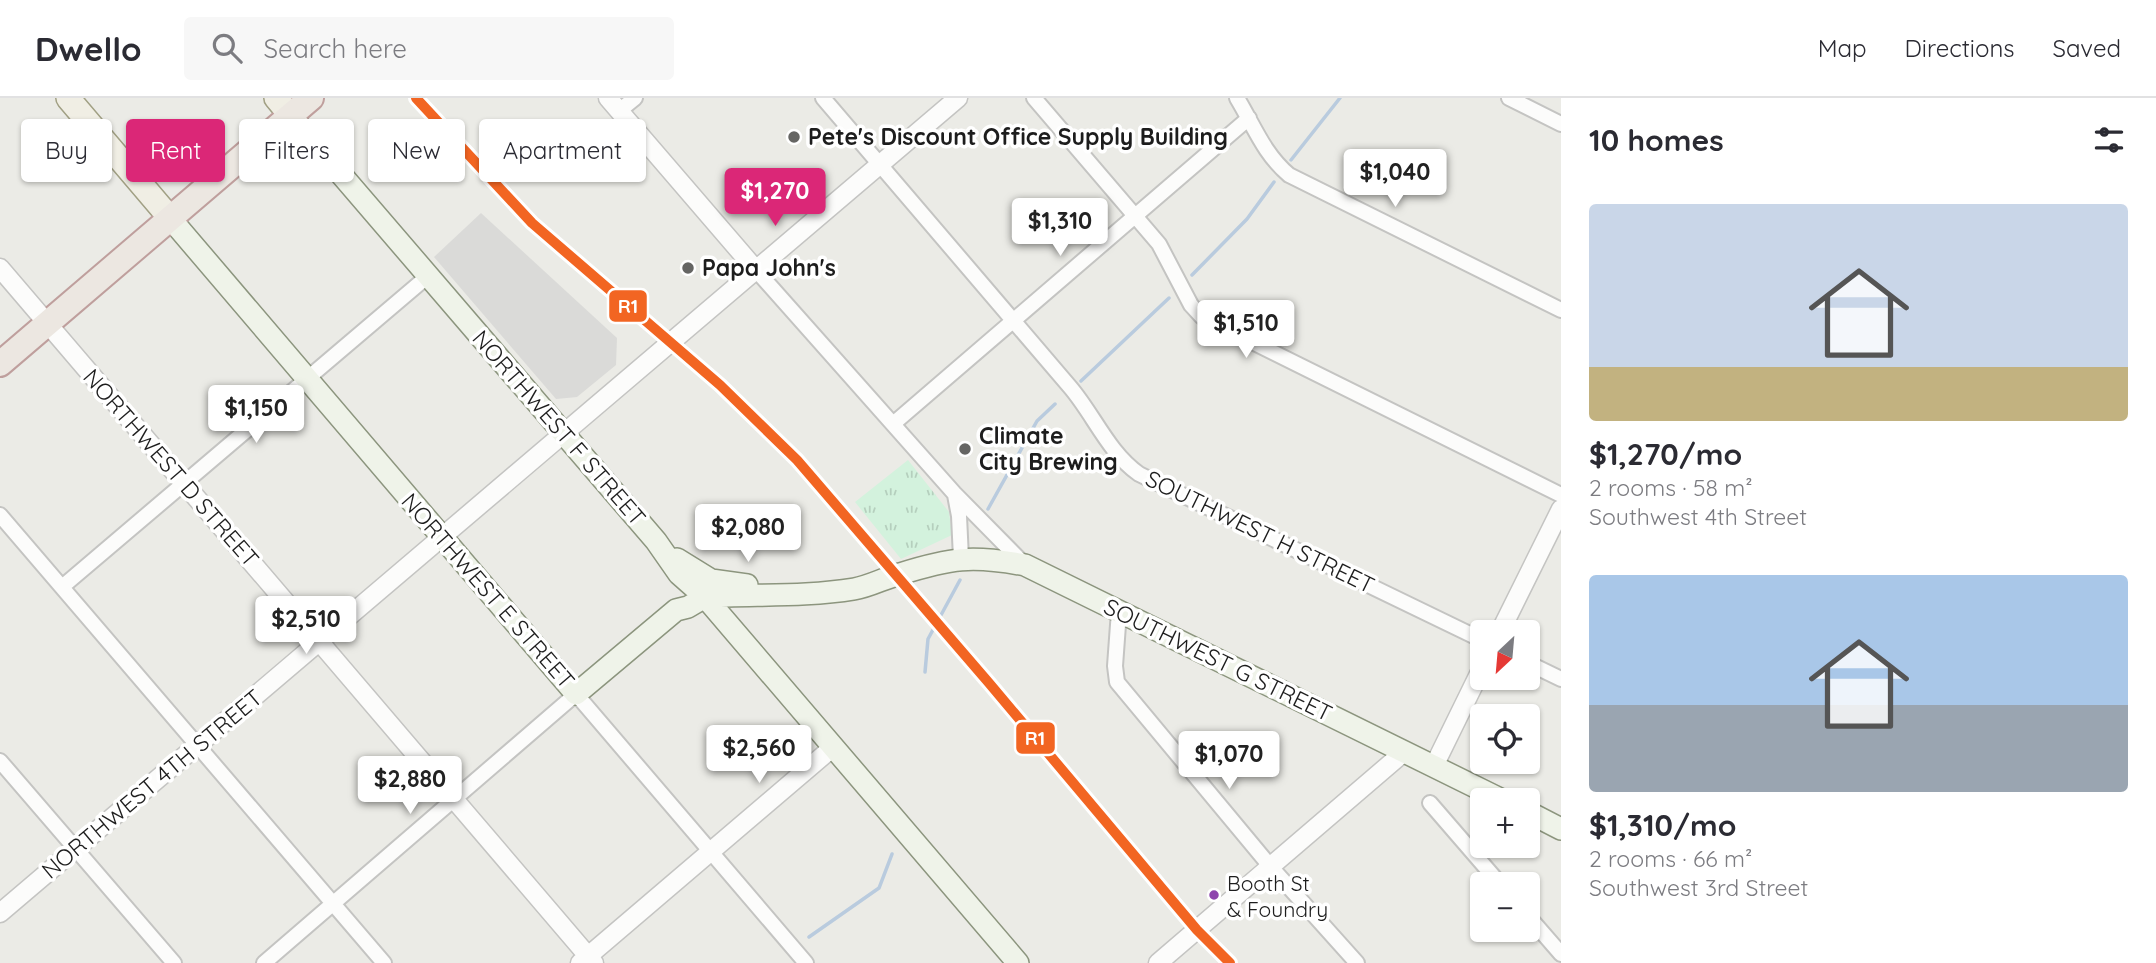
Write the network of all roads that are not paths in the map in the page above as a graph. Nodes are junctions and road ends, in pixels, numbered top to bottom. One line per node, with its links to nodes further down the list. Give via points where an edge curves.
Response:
1 (68, 98): 15 (main road)
2 (311, 98): 10 (highway)
3 (635, 98): 9 (street)
4 (823, 98): 13 (street, SOUTHWEST H STREET)
5 (958, 98): 13 (street, NORTHWEST 4TH STREET)
6 (1034, 98): 14 (street)
7 (1237, 98): 11 (street)
8 (1509, 98): 12 (street)
9 (614, 104): 17 (street, SOUTHWEST G STREET)
10 (284, 107): 15 (highway); 18 (main road, NORTHWEST F STREET)
11 (1249, 118): 14 (street); 19 (street, via 1264,148 1289,175)
12 (1561, 124)
13 (880, 164): 17 (street, NORTHWEST 4TH STREET); 20 (street, SOUTHWEST H STREET)
14 (1135, 216): 20 (street); 28 (street, via 1159,244 1202,317)
15 (170, 218): 21 (highway); 23 (main road, NORTHWEST E STREET)
16 (0, 268): 21 (street, NORTHWEST D STREET)
17 (756, 270): 24 (street, SOUTHWEST G STREET); 25 (street, NORTHWEST 4TH STREET)
18 (428, 276): 23 (street); 25 (main road, NORTHWEST F STREET)
19 (1561, 310)
20 (1014, 321): 24 (street); 44 (street, SOUTHWEST H STREET, via 1075,392 1120,458 1139,474)
21 (47, 323): 22 (highway); 26 (street, NORTHWEST D STREET)
22 (0, 364)
23 (307, 379): 26 (street); 31 (main road, NORTHWEST E STREET)
24 (893, 424): 27 (street, SOUTHWEST G STREET)
25 (563, 434): 31 (street, NORTHWEST 4TH STREET); 32 (main road, NORTHWEST F STREET)
26 (184, 484): 36 (street); 45 (street, NORTHWEST D STREET)
27 (954, 493): 33 (street); 34 (street, SOUTHWEST G STREET)
28 (1561, 495)
29 (1561, 509): 42 (street)
30 (0, 515): 36 (street)
31 (442, 537): 45 (street, NORTHWEST 4TH STREET); 49 (main road, NORTHWEST E STREET)
32 (656, 541): 35 (main road, NORTHWEST F STREET); 37 (main road, via 690,568 721,583)
33 (961, 558): 34 (main road); 37 (main road)
34 (1025, 565): 41 (main road, SOUTHWEST G STREET)
35 (684, 579): 39 (main road, NORTHWEST F STREET); 40 (main road)
36 (62, 587): 50 (street)
37 (836, 592): 38 (main road)
38 (756, 595): 39 (main road); 43 (main road, via 741,610)
39 (705, 597): 40 (main road); 43 (main road, NORTHWEST F STREET)
40 (676, 610): 49 (main road)
41 (1119, 611): 52 (main road, SOUTHWEST G STREET); 62 (street, via 1117,682)
42 (1506, 620)
43 (734, 633): 51 (main road, NORTHWEST F STREET)
44 (1470, 634)
45 (319, 641): 50 (street, NORTHWEST 4TH STREET); 56 (street, NORTHWEST D STREET)
46 (1540, 669): 47 (street)
47 (1561, 679)
48 (1471, 690): 54 (street)
49 (576, 694): 56 (street); 61 (street, NORTHWEST E STREET)
50 (197, 745): 60 (street, NORTHWEST 4TH STREET); 64 (street)
51 (832, 748): 61 (street); 73 (main road, NORTHWEST F STREET)
52 (1404, 752): 54 (main road, SOUTHWEST G STREET); 62 (street)
53 (0, 761): 60 (street)
54 (1434, 766): 55 (main road, SOUTHWEST G STREET)
55 (1478, 788)
56 (456, 800): 64 (street); 68 (street, NORTHWEST D STREET)
57 (1430, 803): 63 (street)
58 (1540, 818): 59 (main road)
59 (1561, 829)
60 (75, 849): 65 (street, NORTHWEST 4TH STREET); 69 (street)
61 (711, 851): 68 (street); 72 (street, NORTHWEST E STREET)
62 (1270, 866): 74 (street); 75 (street)
63 (1490, 872)
64 (333, 904): 70 (street); 71 (street)
65 (0, 913)
66 (1540, 930): 67 (street)
67 (1561, 954)
68 (587, 961)
69 (174, 963)
70 (264, 963)
71 (384, 963)
72 (806, 963)
73 (1018, 963)
74 (1158, 963)
75 (1357, 963)

